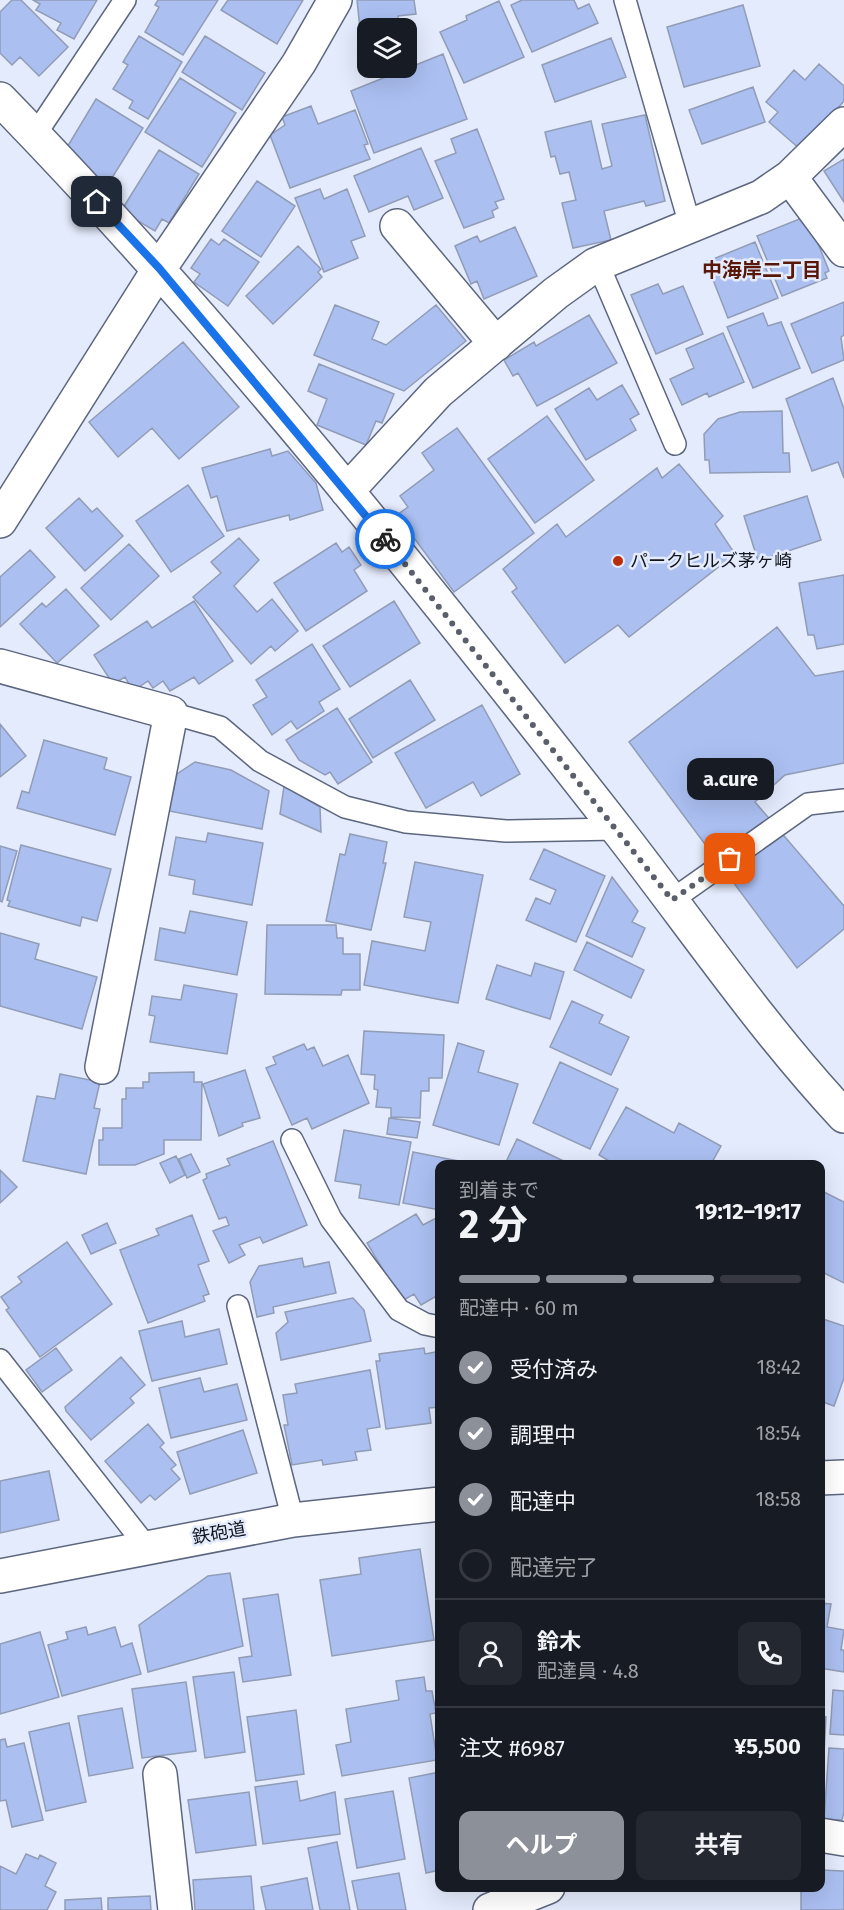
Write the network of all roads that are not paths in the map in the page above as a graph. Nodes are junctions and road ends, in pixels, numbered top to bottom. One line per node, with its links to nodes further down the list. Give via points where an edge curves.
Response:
1 (124, 0): 6 (lane)
2 (335, 0): 12 (street, via 299,63)
3 (625, 0): 8 (lane)
4 (0, 99): 6 (street)
5 (844, 124): 7 (street)
6 (35, 135): 12 (street)
7 (790, 177): 8 (street, via 761,197); 10 (street)
8 (690, 225): 11 (street)
9 (397, 226): 13 (street)
10 (844, 250)
11 (598, 264): 13 (street, via 556,293); 14 (lane)
12 (159, 268): 15 (street); 16 (street)
13 (496, 344): 15 (street, via 438,392)
14 (675, 444)
15 (347, 491): 20 (street)
16 (0, 521)
17 (0, 666): 18 (street)
18 (171, 713): 20 (lane, via 220,727 260,761 345,807 406,822 506,831); 22 (street)
19 (844, 800): 21 (lane, via 808,804)
20 (617, 829): 21 (street)
21 (672, 900): 23 (street, via 804,1072)
22 (102, 1067)
23 (844, 1116)
24 (292, 1140): 26 (lane, via 331,1219 399,1310)
25 (238, 1306): 31 (lane)
26 (435, 1326)
27 (0, 1360): 32 (lane)
28 (844, 1477): 29 (street)
29 (825, 1478)
30 (435, 1505): 31 (street, 鉄砲道)
31 (293, 1520): 32 (street, 鉄砲道)
32 (146, 1546): 33 (street, 鉄砲道)
33 (0, 1576)
34 (160, 1774): 39 (street)
35 (825, 1836): 36 (street)
36 (844, 1839)
37 (530, 1892): 38 (street)
38 (502, 1900)
39 (175, 1910)

